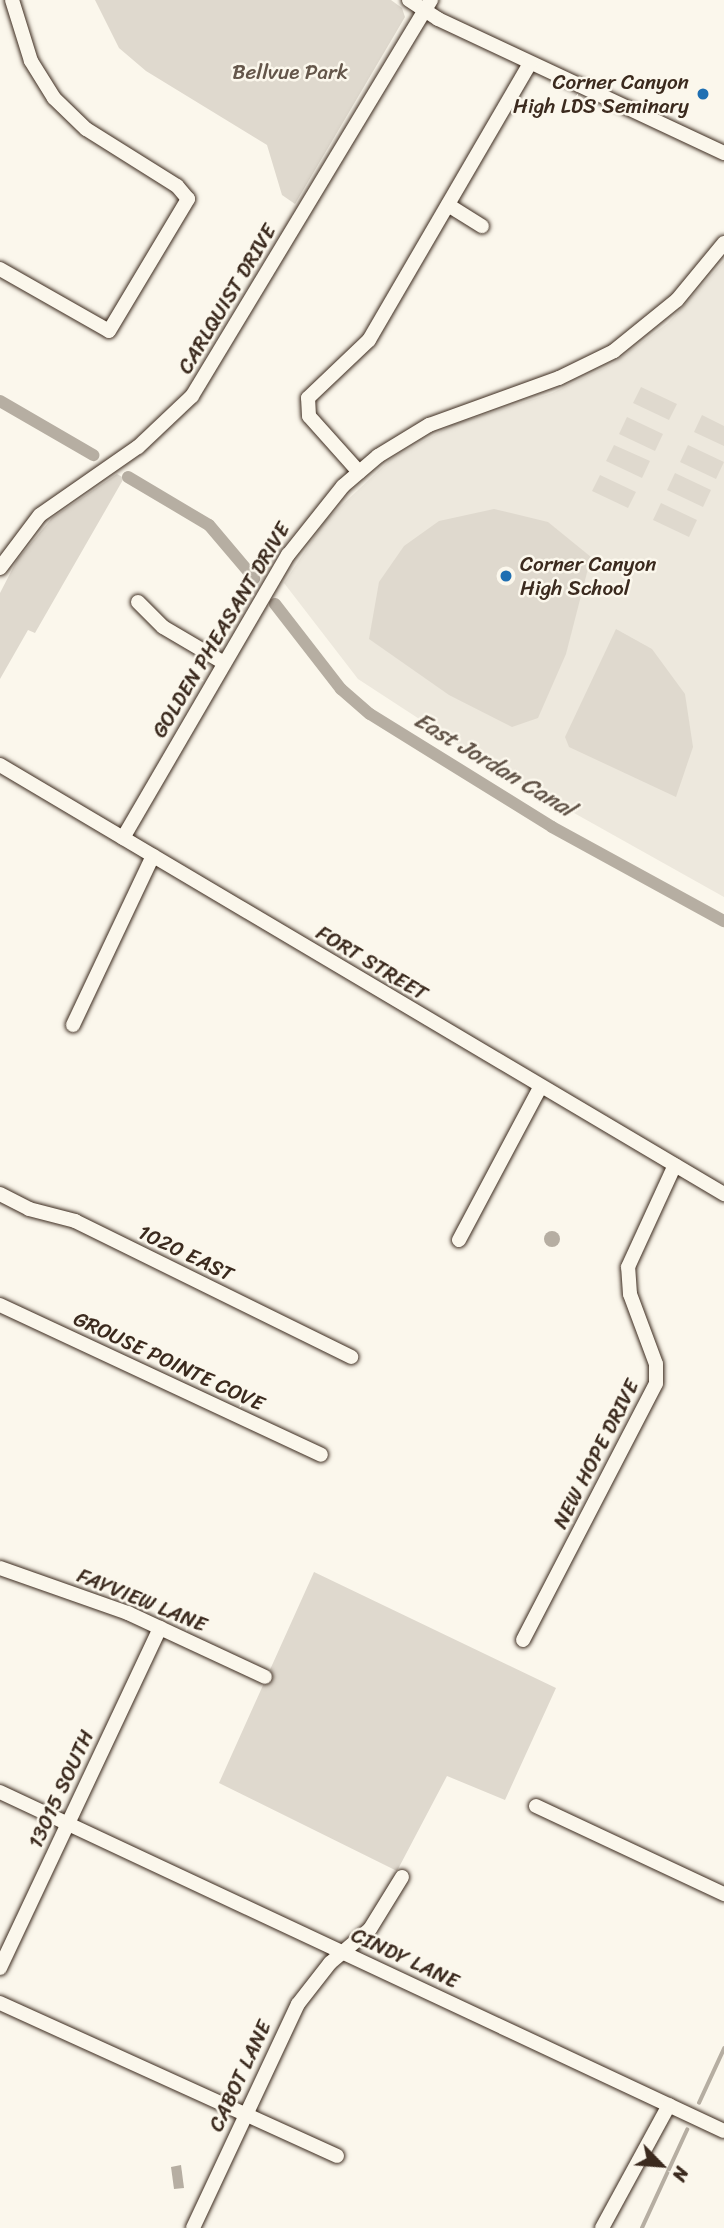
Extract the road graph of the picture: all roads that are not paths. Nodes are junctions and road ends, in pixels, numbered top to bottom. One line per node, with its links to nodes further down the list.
1 (12, 0): 9 (street)
2 (409, 0): 3 (street)
3 (427, 5): 4 (street); 11 (street, CARLQUIST DRIVE)
4 (530, 62): 5 (street); 6 (street)
5 (724, 153)
6 (448, 205): 7 (street); 10 (street)
7 (481, 226)
8 (724, 243): 10 (street, GOLDEN PHEASANT DRIVE)
9 (0, 269)
10 (359, 472): 13 (street, GOLDEN PHEASANT DRIVE)
11 (0, 568)
12 (138, 601): 13 (street)
13 (224, 663): 15 (street, GOLDEN PHEASANT DRIVE)
14 (0, 765): 15 (street, FORT STREET)
15 (123, 838): 16 (street, FORT STREET)
16 (153, 856): 17 (street); 18 (street, FORT STREET)
17 (73, 1025)
18 (541, 1086): 19 (street, FORT STREET); 22 (street)
19 (675, 1165): 21 (street, FORT STREET); 28 (street, NEW HOPE DRIVE)
20 (0, 1194): 24 (street, 1020 EAST)
21 (724, 1194)
22 (459, 1240)
23 (0, 1305): 25 (street, GROUSE POINTE COVE)
24 (352, 1357)
25 (321, 1455)
26 (0, 1568): 27 (street, FAYVIEW LANE)
27 (160, 1628): 29 (street, FAYVIEW LANE); 32 (street, 13015 SOUTH)
28 (523, 1640)
29 (265, 1677)
30 (0, 1791): 32 (street, CINDY LANE)
31 (536, 1806): 34 (street)
32 (68, 1824): 35 (street, CINDY LANE); 36 (street, 13015 SOUTH)
33 (402, 1877): 35 (street, CABOT LANE)
34 (724, 1894)
35 (343, 1953): 38 (street, CINDY LANE); 39 (street, CABOT LANE)
36 (0, 1968)
37 (0, 2003): 39 (street)
38 (669, 2105): 40 (street, CINDY LANE); 43 (street)
39 (244, 2117): 41 (street); 42 (street, CABOT LANE)
40 (724, 2131)
41 (337, 2156)
42 (192, 2228)
43 (602, 2228)

